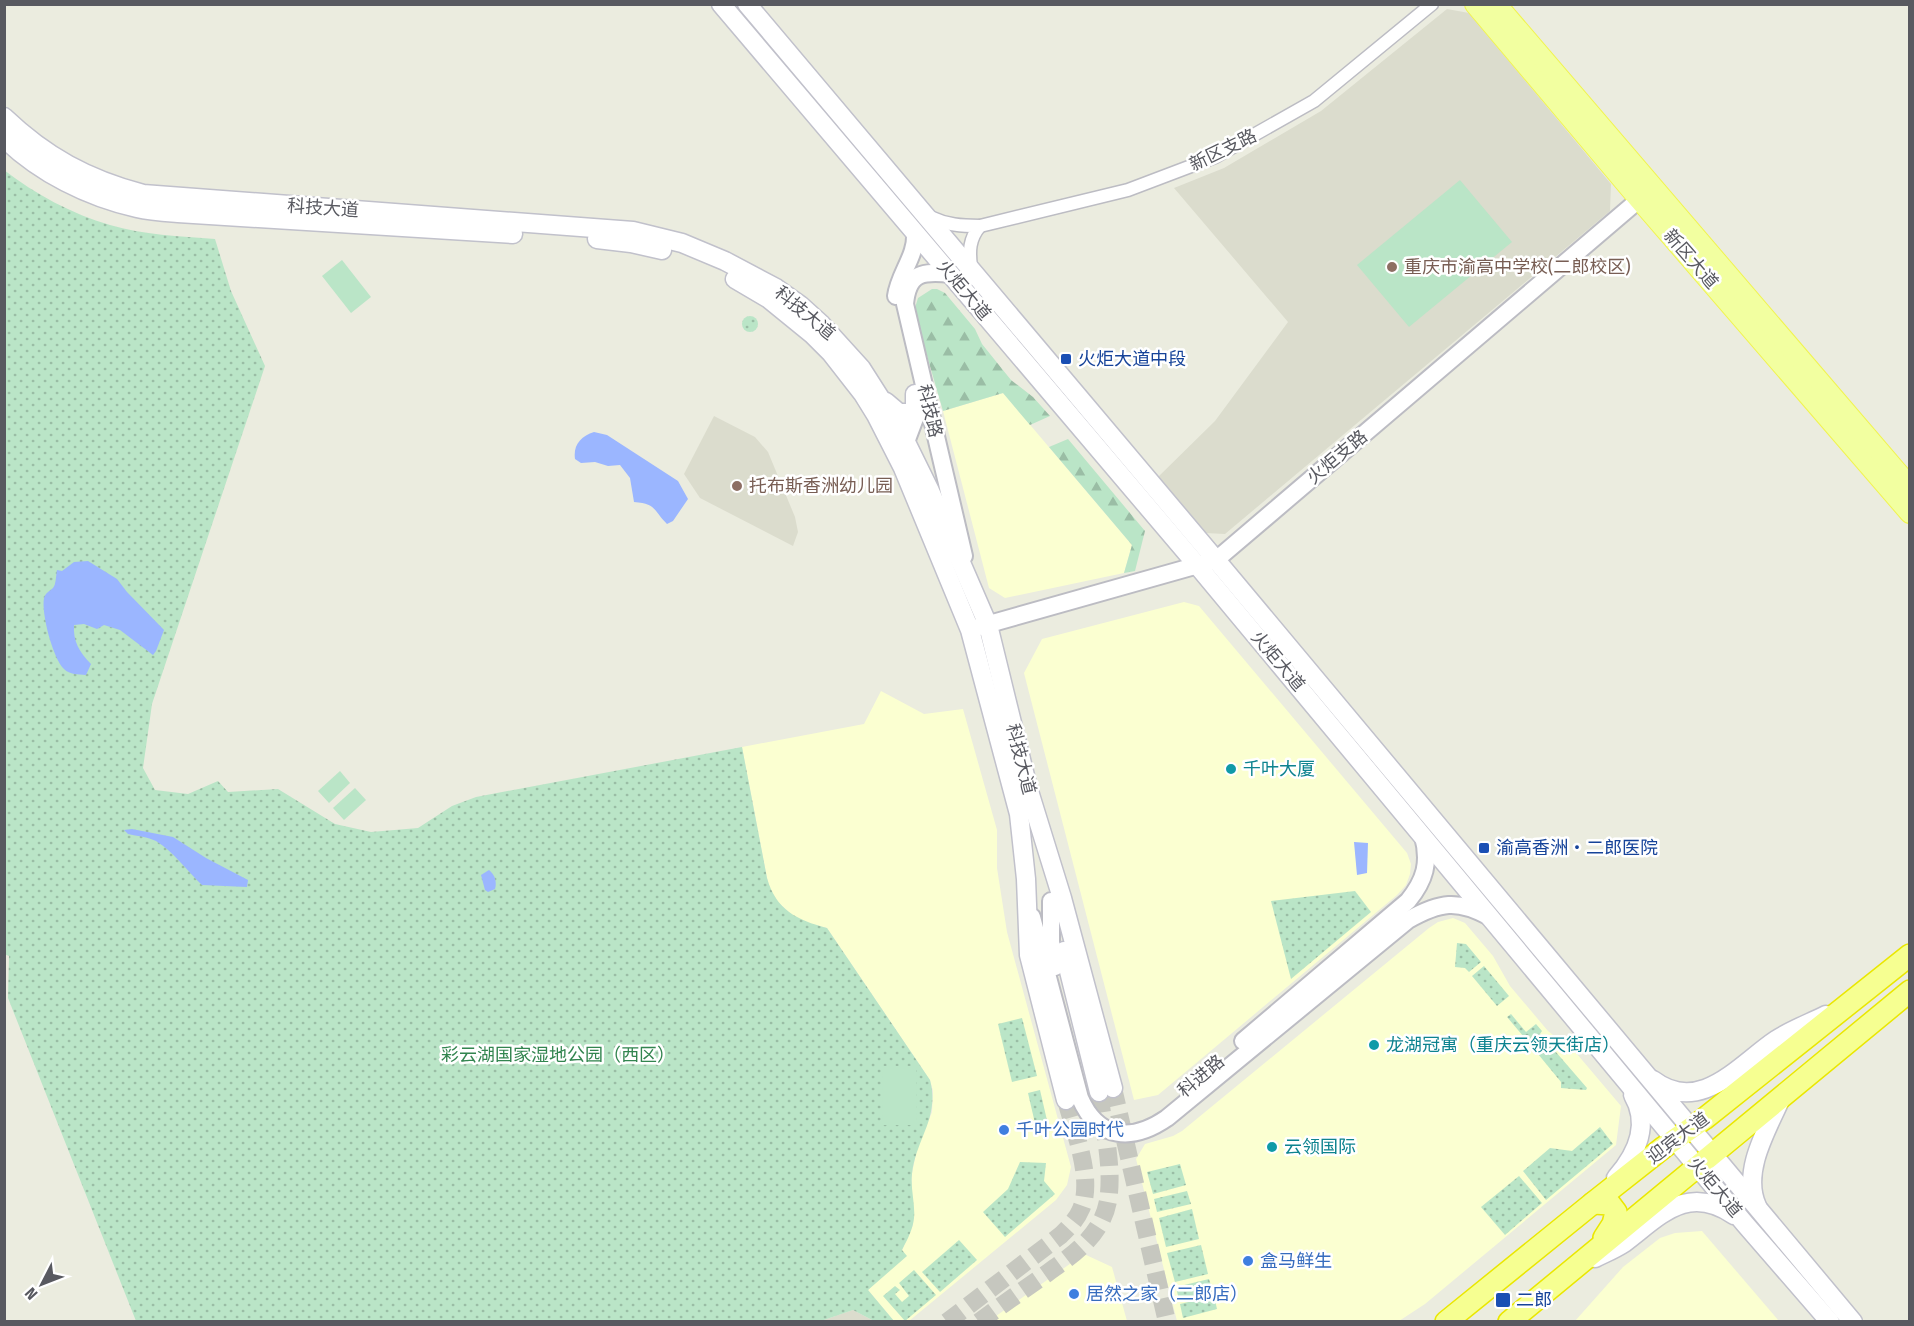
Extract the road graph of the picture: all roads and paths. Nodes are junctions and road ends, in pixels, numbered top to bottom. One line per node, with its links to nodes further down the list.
1 (721, 4): 11 (main road, 火炬大道)
2 (747, 4): 9 (main road, 火炬大道)
3 (1432, 4): 10 (street, 新区支路)
4 (1475, 4): 8 (main road, 新区大道)
5 (1497, 4): 8 (main road, 新区大道)
6 (4, 117): 15 (main road, 科技大道)
7 (4, 138): 17 (main road, 科技大道)
8 (1646, 194): 18 (main road, 新区大道); 19 (main road, 新区大道); 20 (street, 火炬支路)
9 (925, 215): 10 (street, 新区支路); 12 (main road, 火炬大道)
10 (980, 226): 12 (street)
11 (915, 232): 13 (main road, 火炬大道); 14 (street, 科技路)
12 (971, 272): 20 (main road, 火炬大道)
13 (951, 274): 21 (main road, 火炬大道); 22 (street, 科技路)
14 (915, 394): 15 (main road); 16 (street, 科技路)
15 (881, 397): 16 (main road, 科技大道)
16 (906, 441): 17 (street, 科技路); 22 (main road, 科技大道)
17 (903, 468): 23 (main road, 科技大道)
18 (1910, 487)
19 (1910, 513)
20 (1216, 560): 21 (street, 火炬支路); 34 (main road, 火炬大道)
21 (1197, 565): 23 (street, 火炬支路); 25 (main road, 火炬大道)
22 (970, 583): 23 (main road, 科技大道)
23 (979, 627): 24 (main road, 科技大道); 26 (main road, 科技大道)
24 (1028, 788): 27 (main road); 27 (main road, 科技大道)
25 (1423, 836): 28 (street, 科进路); 29 (main road, 火炬大道)
26 (1027, 899): 30 (street); 37 (main road, 科技大道)
27 (1051, 901): 28 (street, 科进路)
28 (1408, 901): 30 (street)
29 (1492, 919): 30 (street); 35 (main road, 火炬大道)
30 (1408, 920)
31 (1910, 955): 33 (highway, 迎宾大道)
32 (1910, 991): 36 (highway, 迎宾大道)
33 (1844, 1007): 34 (main road); 36 (highway); 38 (highway, 迎宾大道)
34 (1637, 1066): 38 (main road, 火炬大道)
35 (1618, 1070): 38 (main road, 火炬大道); 40 (main road)
36 (1782, 1095): 39 (highway, 迎宾大道); 41 (main road)
37 (1066, 1100)
38 (1683, 1134): 39 (main road, 火炬大道); 40 (highway, 迎宾大道)
39 (1705, 1161): 41 (main road, 火炬大道); 42 (main road, 火炬大道); 43 (highway, 迎宾大道)
40 (1593, 1203): 43 (highway); 45 (highway, 迎宾大道)
41 (1761, 1213): 48 (main road, 火炬大道)
42 (1745, 1224): 44 (main road); 47 (main road, 火炬大道)
43 (1597, 1249): 44 (highway, 迎宾大道)
44 (1575, 1269): 46 (highway, 迎宾大道)
45 (1446, 1322)
46 (1509, 1322)
47 (1830, 1322)
48 (1853, 1322)

